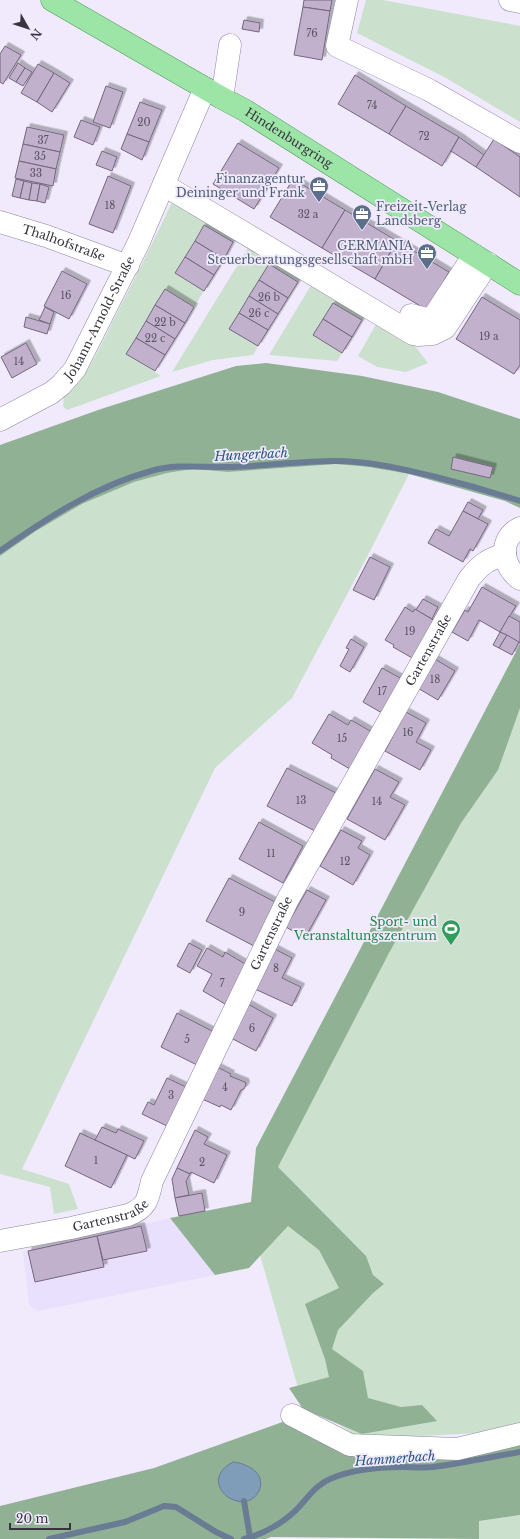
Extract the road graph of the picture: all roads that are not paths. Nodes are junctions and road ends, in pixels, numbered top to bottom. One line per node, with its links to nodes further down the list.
1 (52, 0): 6 (main road, Hindenburgring)
2 (347, 0): 7 (street)
3 (510, 0): 4 (street)
4 (520, 2)
5 (230, 45): 6 (street, Johann-Arnold-Straße)
6 (213, 93): 8 (street, Johann-Arnold-Straße); 10 (main road, Hindenburgring)
7 (520, 142)
8 (164, 185): 10 (street); 11 (street, Johann-Arnold-Straße)
9 (0, 222): 11 (street, Thalhofstraße)
10 (481, 259): 12 (main road, Hindenburgring); 13 (street)
11 (128, 266): 14 (street, Johann-Arnold-Straße)
12 (520, 284)
13 (411, 315)
14 (0, 420)
15 (520, 528): 16 (street)
16 (504, 554): 17 (street); 18 (street, Gartenstraße)
17 (520, 579)
18 (0, 1241)
19 (292, 1415): 20 (street)
20 (520, 1434)

